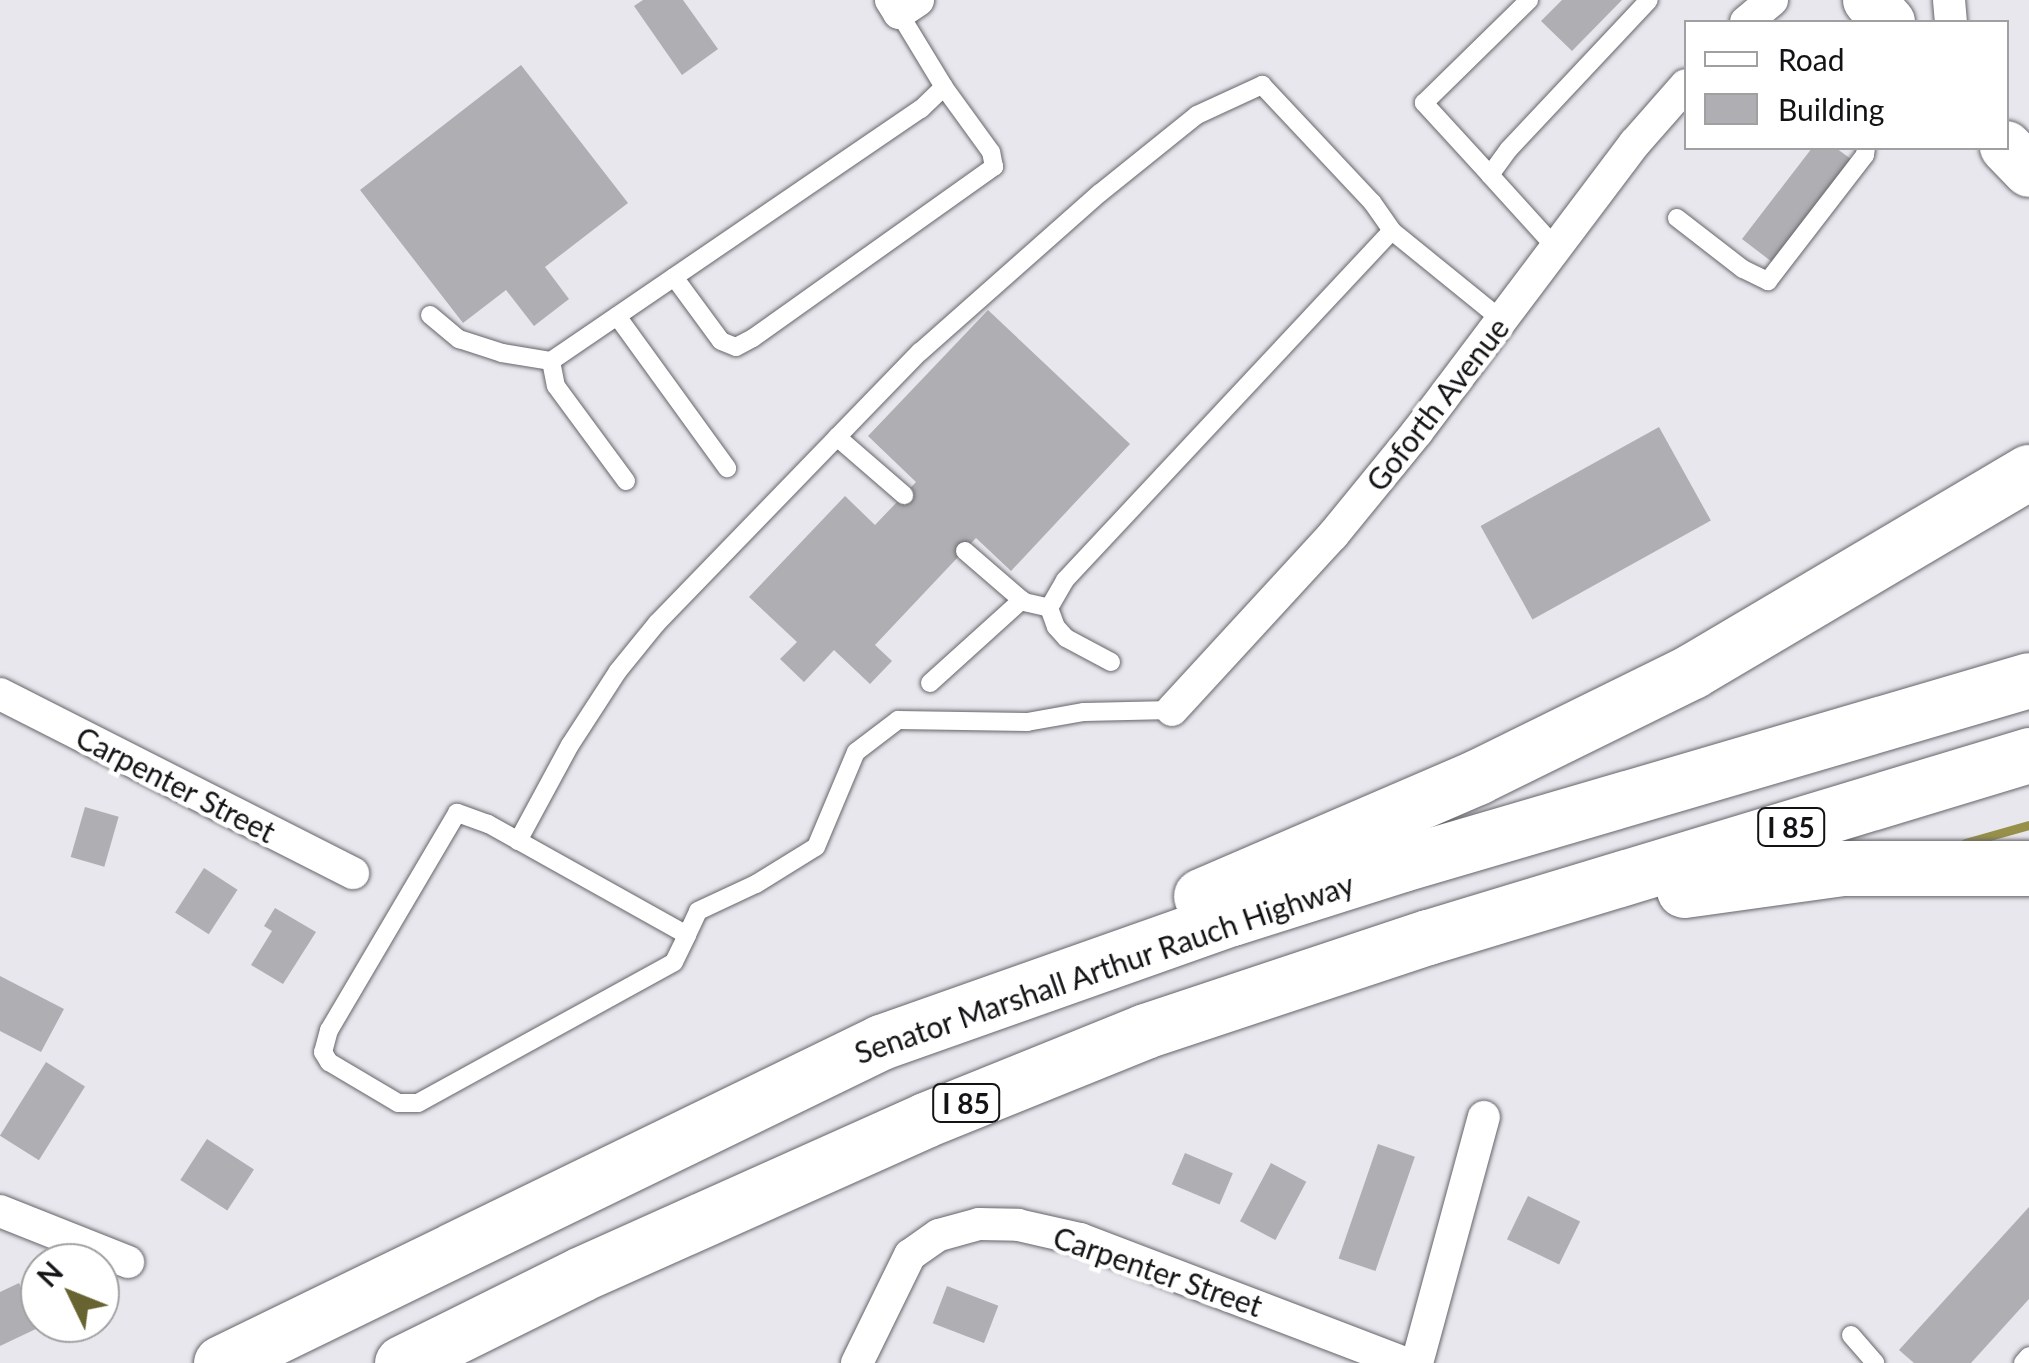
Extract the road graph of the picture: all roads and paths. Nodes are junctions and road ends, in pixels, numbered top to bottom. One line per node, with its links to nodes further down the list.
1 (1528, 0): 13 (lane)
2 (1648, 0): 13 (lane)
3 (1772, 0): 6 (street)
4 (1869, 0): 7 (main road)
5 (903, 4): 9 (lane)
6 (1748, 20)
7 (1888, 20)
8 (1684, 86): 16 (street, Goforth Avenue)
9 (944, 87): 17 (lane); 17 (lane)
10 (1866, 150): 14 (lane)
11 (2009, 150): 12 (main road)
12 (2029, 171)
13 (1490, 176): 16 (lane)
14 (1677, 218)
15 (1392, 232): 20 (lane); 22 (lane); 29 (lane)
16 (1557, 248): 20 (street, Goforth Avenue)
17 (674, 277): 19 (lane)
18 (430, 315): 21 (lane)
19 (617, 316): 21 (lane); 23 (lane)
20 (1503, 320): 34 (street, Goforth Avenue)
21 (550, 362): 25 (lane)
22 (838, 437): 26 (lane); 36 (lane)
23 (727, 468)
24 (2029, 472): 41 (highway)
25 (626, 481)
26 (904, 495)
27 (965, 551): 28 (lane)
28 (1022, 600): 29 (lane); 32 (lane)
29 (1049, 608): 30 (lane)
30 (1111, 662)
31 (2029, 680): 41 (highway, Senator Marshall Arthur Rauch Highway / I 85)
32 (930, 683)
33 (0, 694): 38 (street, Carpenter Street)
34 (1172, 710): 40 (lane)
35 (2029, 755): 39 (highway, I 85)
36 (518, 841): 40 (lane); 40 (lane)
37 (2029, 868): 39 (highway)
38 (353, 873)
39 (1553, 898): 48 (highway, I 85)
40 (687, 935)
41 (880, 1042): 47 (highway, Senator Marshall Arthur Rauch Highway / I 85)
42 (1484, 1116): 51 (street)
43 (0, 1211): 44 (street)
44 (128, 1262)
45 (1851, 1335): 52 (lane)
46 (2029, 1356): 53 (lane)
47 (220, 1363)
48 (402, 1363)
49 (856, 1363): 50 (street, Carpenter Street)
50 (1405, 1363)
51 (1417, 1363)
52 (1875, 1363)
53 (2023, 1363)

